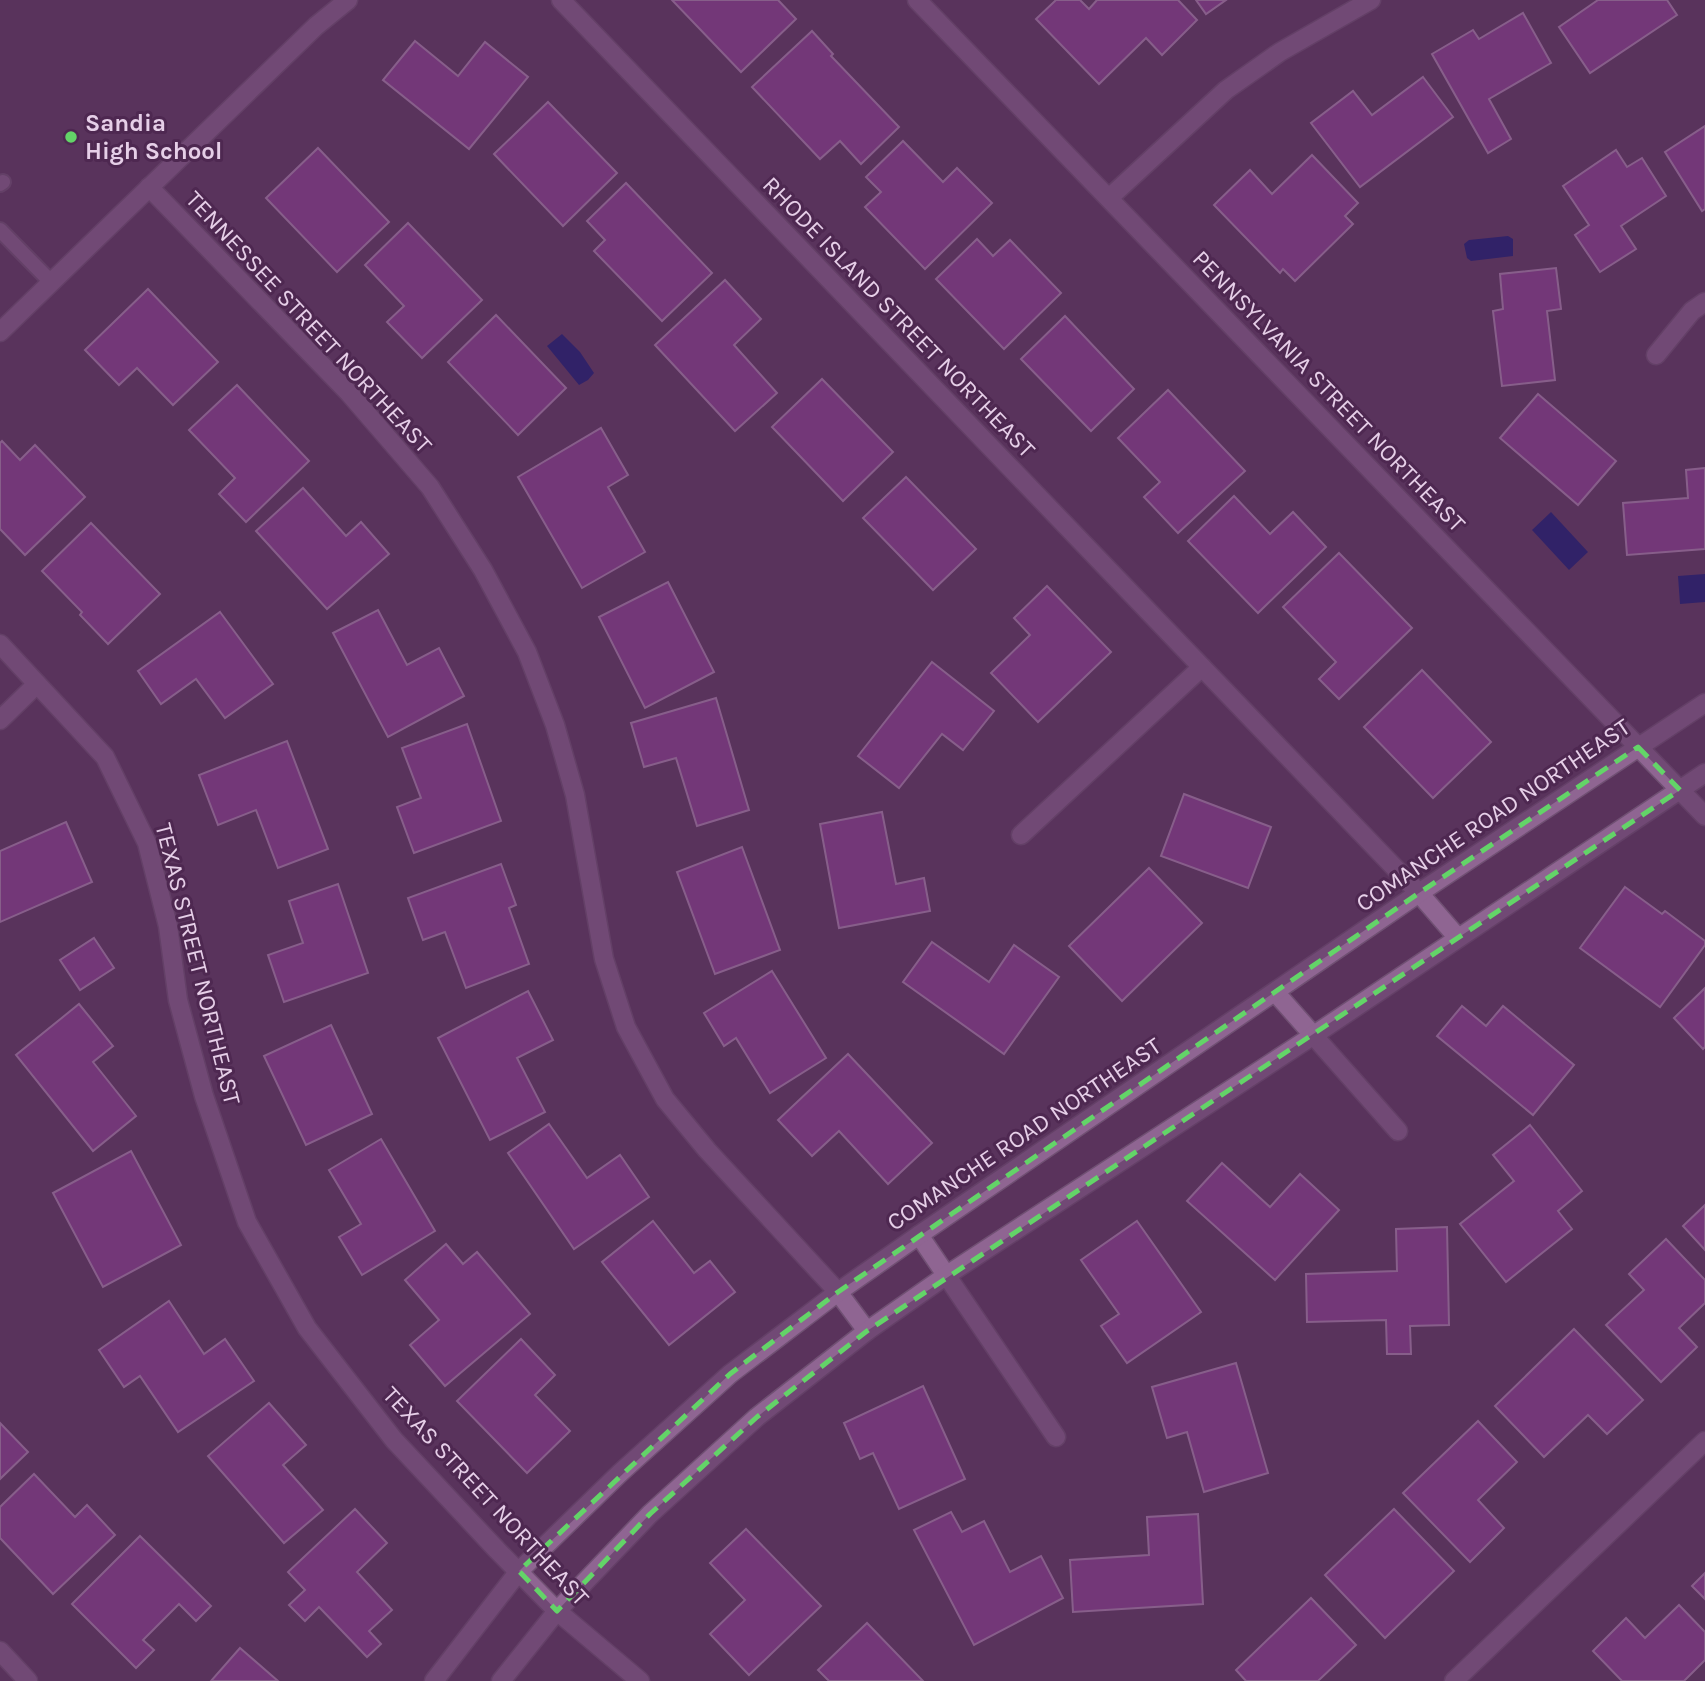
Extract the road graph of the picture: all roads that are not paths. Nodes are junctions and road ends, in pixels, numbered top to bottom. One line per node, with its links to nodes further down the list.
1 (348, 0): 5 (street)
2 (561, 0): 13 (street, RHODE ISLAND STREET NORTHEAST)
3 (917, 0): 6 (street, PENNSYLVANIA STREET NORTHEAST)
4 (1371, 0): 6 (street)
5 (149, 187): 8 (street); 29 (street, TENNESSEE STREET NORTHEAST)
6 (1109, 198): 17 (street, PENNSYLVANIA STREET NORTHEAST)
7 (0, 230): 8 (lane)
8 (51, 282): 10 (street)
9 (1705, 302): 11 (street)
10 (0, 332)
11 (1656, 355)
12 (0, 645): 14 (street, TEXAS STREET NORTHEAST)
13 (1202, 667): 21 (street); 22 (street, RHODE ISLAND STREET NORTHEAST)
14 (37, 684): 16 (street); 33 (street, TEXAS STREET NORTHEAST)
15 (1705, 702): 17 (street, COMANCHE ROAD NORTHEAST)
16 (0, 720)
17 (1638, 747): 19 (street, PENNSYLVANIA STREET NORTHEAST); 22 (street, COMANCHE ROAD NORTHEAST)
18 (1705, 773): 19 (street)
19 (1680, 790): 20 (street, PENNSYLVANIA STREET NORTHEAST); 23 (street)
20 (1705, 817)
21 (1021, 835)
22 (1419, 893): 23 (street, RHODE ISLAND STREET NORTHEAST); 24 (street, COMANCHE ROAD NORTHEAST)
23 (1458, 938): 25 (street)
24 (1275, 992): 25 (street); 27 (street, COMANCHE ROAD NORTHEAST)
25 (1314, 1035): 26 (street); 28 (street)
26 (1398, 1131)
27 (919, 1235): 28 (street); 29 (street, COMANCHE ROAD NORTHEAST)
28 (947, 1275): 30 (street); 31 (street)
29 (838, 1292): 30 (street, TENNESSEE STREET NORTHEAST); 33 (street, COMANCHE ROAD NORTHEAST)
30 (867, 1331): 34 (street)
31 (1056, 1437)
32 (1705, 1441): 40 (street)
33 (519, 1571): 34 (street, TEXAS STREET NORTHEAST); 37 (street, COMANCHE ROAD NORTHEAST)
34 (557, 1611): 38 (street); 39 (street, TEXAS STREET NORTHEAST)
35 (0, 1651): 36 (street)
36 (29, 1681)
37 (434, 1681)
38 (501, 1681)
39 (640, 1681)
40 (1454, 1681)

